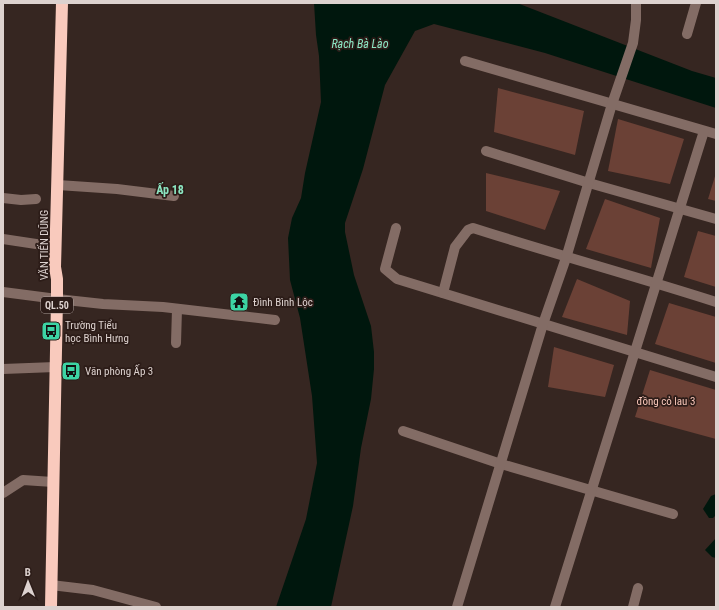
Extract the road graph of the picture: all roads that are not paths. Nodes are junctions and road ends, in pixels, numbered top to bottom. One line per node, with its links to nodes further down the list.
1 (62, 3): 11 (highway, VĂN TIẾN DŨNG / QL.50)
2 (636, 3): 6 (street)
3 (696, 3): 4 (street)
4 (687, 34)
5 (465, 61): 6 (street)
6 (612, 104): 7 (street); 10 (street)
7 (704, 131): 8 (street); 15 (street)
8 (716, 134)
9 (486, 151): 10 (street)
10 (589, 183): 15 (street); 20 (street)
11 (58, 185): 12 (street); 19 (highway, VĂN TIẾN DŨNG / QL.50)
12 (174, 196)
13 (3, 198): 14 (street)
14 (36, 199)
15 (680, 208): 16 (street); 21 (street)
16 (716, 219)
17 (396, 228): 23 (street)
18 (3, 239): 19 (street)
19 (56, 247): 24 (highway, VĂN TIẾN DŨNG / QL.50)
20 (566, 258): 21 (street); 23 (street); 28 (street)
21 (656, 283): 25 (street); 30 (street)
22 (3, 292): 24 (street)
23 (443, 293): 28 (street)
24 (57, 299): 26 (street); 31 (highway, VĂN TIẾN DŨNG / QL.50)
25 (716, 302)
26 (177, 309): 27 (street); 29 (street)
27 (275, 320)
28 (542, 324): 30 (street); 35 (street)
29 (176, 343)
30 (635, 352): 33 (street); 37 (street)
31 (55, 367): 32 (street); 36 (highway, VĂN TIẾN DŨNG / QL.50)
32 (3, 369)
33 (716, 376)
34 (403, 431): 35 (street)
35 (500, 464): 37 (street); 44 (street)
36 (53, 482): 38 (street); 40 (highway, VĂN TIẾN DŨNG / QL.50)
37 (592, 490): 39 (street); 45 (street)
38 (3, 493)
39 (673, 514)
40 (51, 585): 42 (highway, VĂN TIẾN DŨNG / QL.50); 43 (street)
41 (638, 588): 46 (street)
42 (51, 607)
43 (156, 607)
44 (457, 607)
45 (555, 607)
46 (633, 607)

